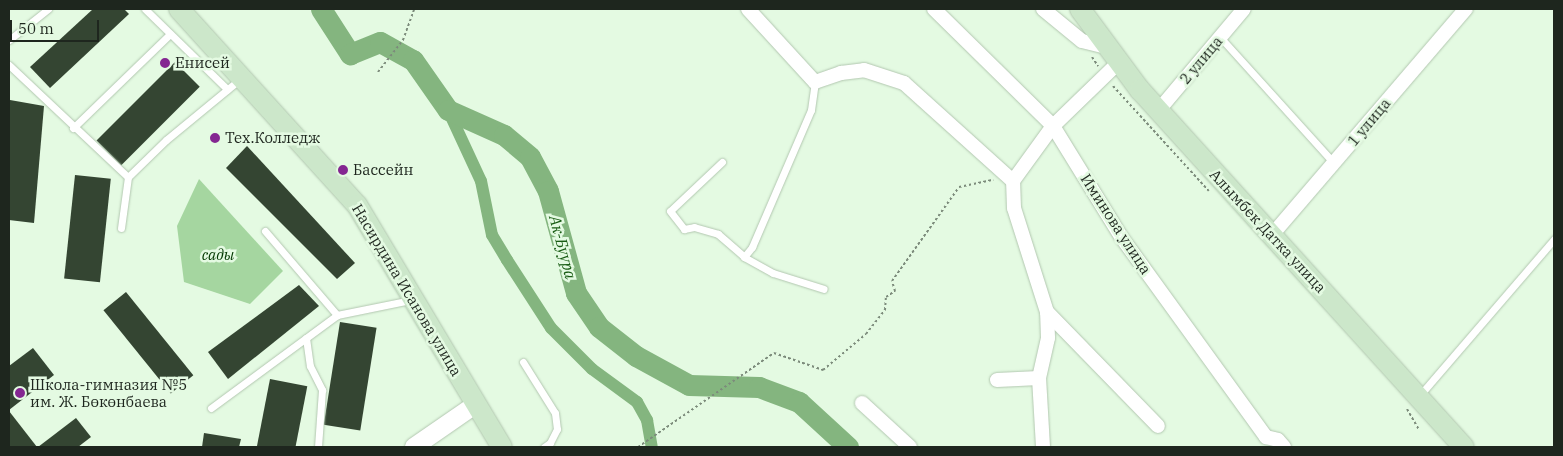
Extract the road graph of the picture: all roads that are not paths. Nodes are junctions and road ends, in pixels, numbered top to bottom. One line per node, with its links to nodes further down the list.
1 (48, 9): 12 (lane)
2 (145, 9): 10 (lane)
3 (179, 9): 15 (main road, Насирдина Исанова улица)
4 (748, 9): 16 (street)
5 (934, 9): 19 (street, Иминова улица)
6 (1044, 9): 13 (street)
7 (1080, 9): 13 (main road, Алымбек Датка улица)
8 (1244, 9): 11 (street, 2 улица)
9 (1466, 9): 22 (street, 1 улица)
10 (170, 34): 17 (lane); 20 (lane)
11 (1220, 37): 18 (street, 2 улица); 22 (lane)
12 (9, 40)
13 (1112, 55): 18 (main road, Алымбек Датка улица); 19 (street)
14 (9, 65): 20 (lane)
15 (243, 77): 17 (lane); 31 (main road, Насирдина Исанова улица)
16 (815, 82): 24 (street); 29 (lane)
17 (227, 90): 23 (lane)
18 (1158, 111): 27 (main road, Алымбек Датка улица)
19 (1053, 126): 24 (street); 49 (street, Иминова улица)
20 (73, 128): 23 (lane)
21 (722, 162): 29 (lane)
22 (1334, 163): 27 (street, 1 улица)
23 (128, 177): 25 (lane)
24 (1013, 181): 32 (street)
25 (121, 228)
26 (265, 231): 33 (lane)
27 (1272, 235): 38 (main road, Алымбек Датка улица)
28 (1554, 239): 38 (lane)
29 (744, 258): 30 (lane)
30 (824, 289)
31 (414, 299): 33 (lane); 40 (main road, Насирдина Исанова улица)
32 (1047, 312): 36 (street); 42 (street)
33 (338, 315): 34 (lane)
34 (306, 338): 41 (lane); 43 (lane)
35 (523, 362): 46 (lane)
36 (1039, 378): 37 (street); 48 (street)
37 (997, 380)
38 (1419, 395): 50 (main road, Алымбек Датка улица)
39 (862, 403): 47 (street)
40 (476, 404): 44 (street); 45 (main road, Насирдина Исанова улица)
41 (211, 408)
42 (1158, 426)
43 (318, 447)
44 (414, 447)
45 (502, 447)
46 (544, 447)
47 (910, 447)
48 (1043, 447)
49 (1284, 447)
50 (1464, 447)

